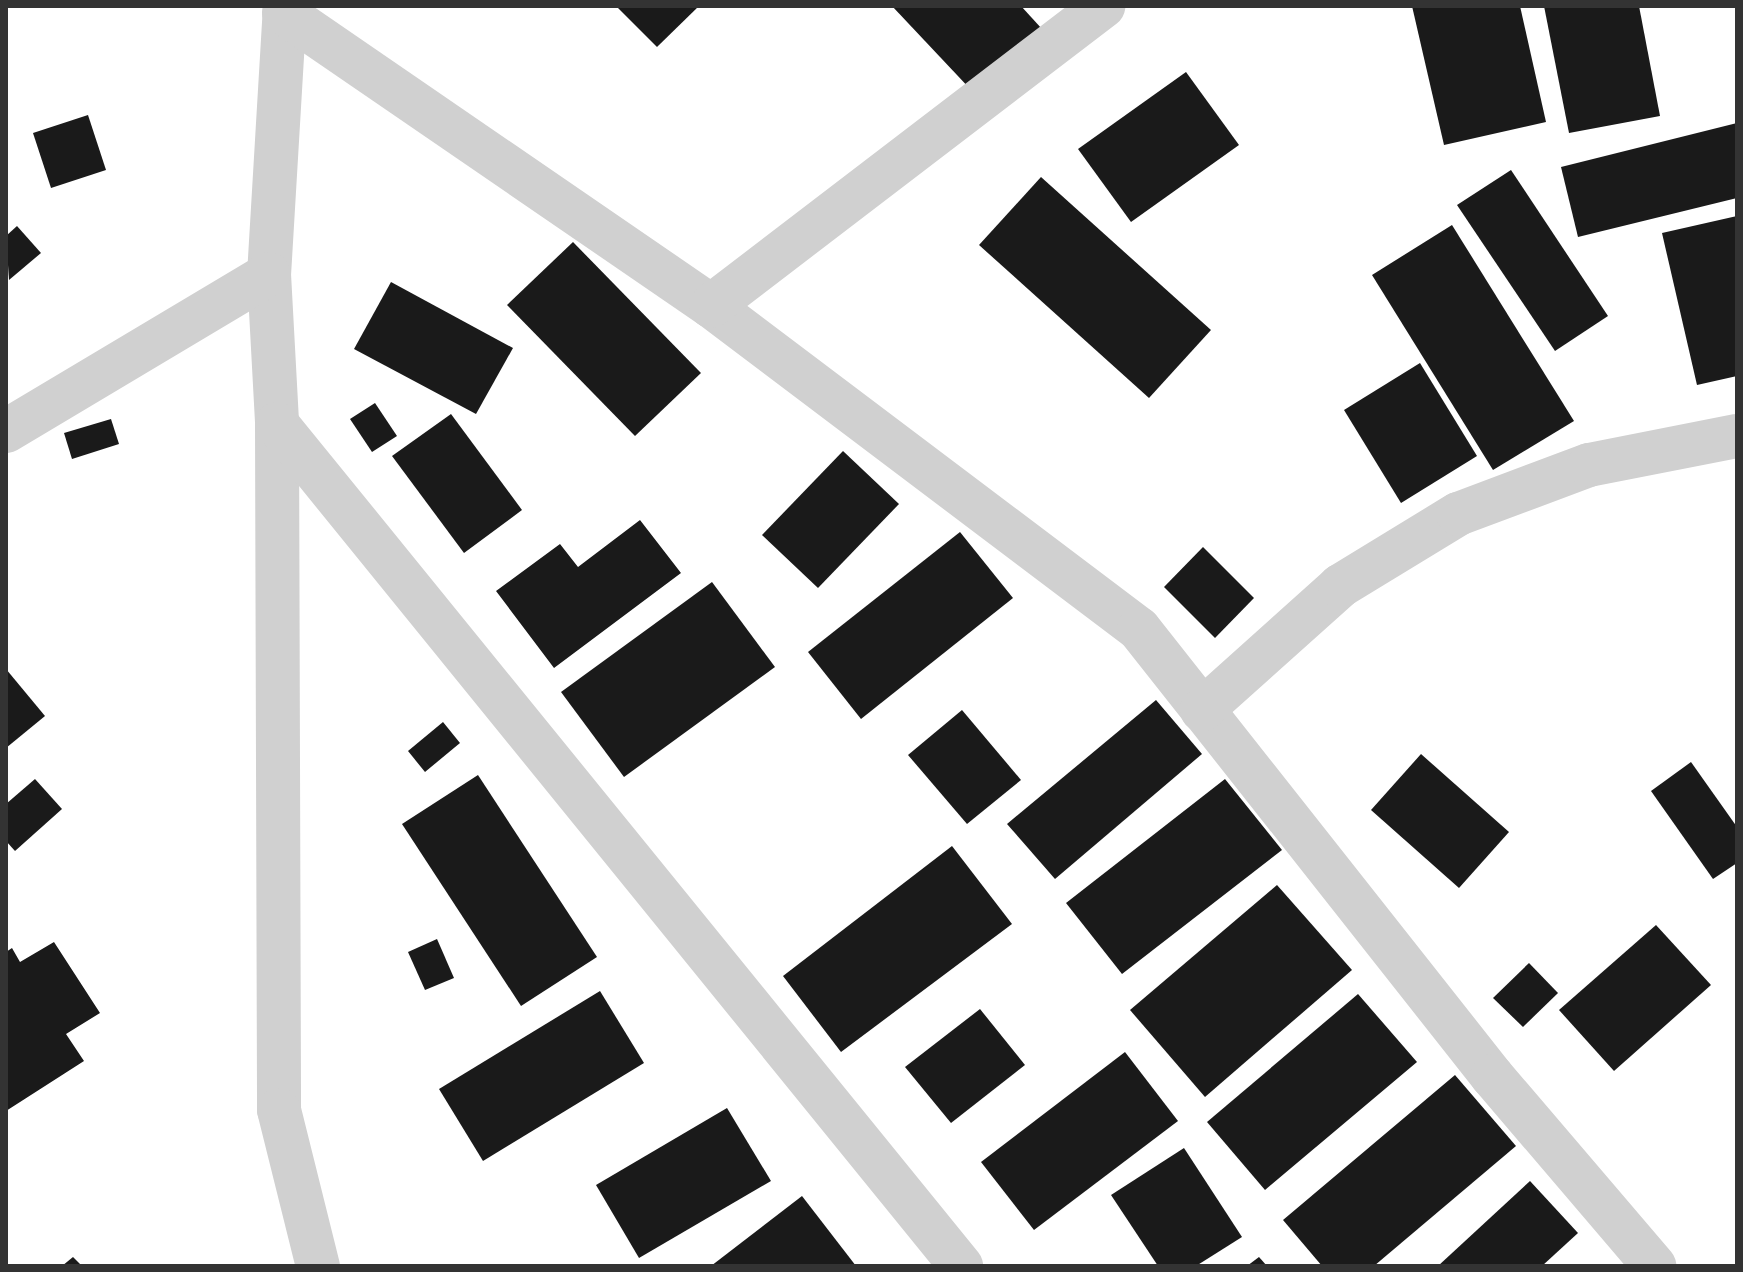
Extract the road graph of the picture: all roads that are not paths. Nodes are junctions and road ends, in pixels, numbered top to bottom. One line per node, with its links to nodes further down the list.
1 (1104, 6): 4 (street)
2 (285, 10): 3 (street); 4 (street)
3 (269, 274): 5 (street); 6 (street)
4 (711, 306): 8 (street)
5 (277, 424): 9 (street); 10 (street)
6 (6, 431)
7 (1737, 436): 8 (street)
8 (1202, 710): 11 (street)
9 (318, 1266)
10 (961, 1266)
11 (1654, 1266)

